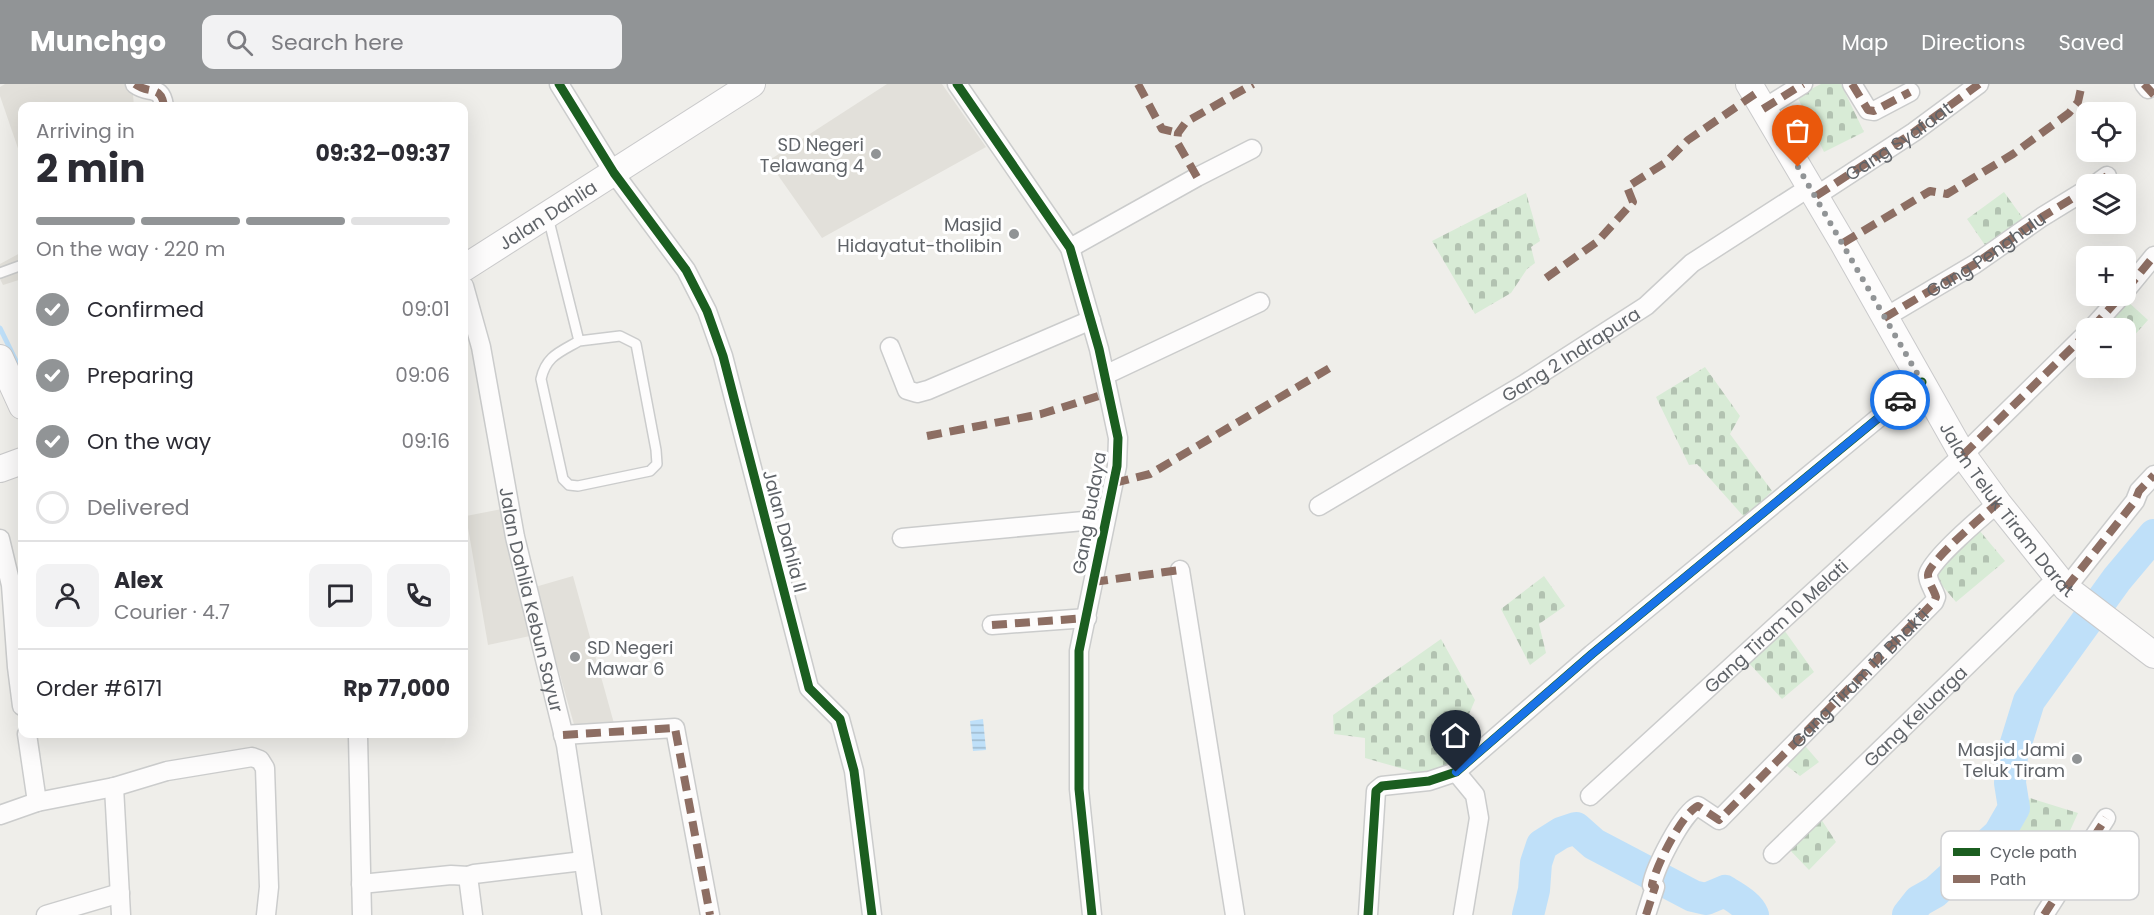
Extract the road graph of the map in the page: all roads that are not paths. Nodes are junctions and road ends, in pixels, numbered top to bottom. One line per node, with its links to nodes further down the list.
1 (135, 84): 10 (street)
2 (559, 84): 13 (street, Jalan Dahlia II)
3 (752, 84): 13 (street, Jalan Dahlia)
4 (957, 84): 17 (street, Gang Budaya)
5 (1749, 84): 11 (street, Jalan Teluk Tiram Darat)
6 (1803, 84): 11 (street)
7 (1852, 84): 9 (street)
8 (1979, 84): 14 (street, Gang Syafaat)
9 (1910, 92)
10 (164, 102)
11 (1764, 109): 14 (street, Jalan Teluk Tiram Darat)
12 (1252, 148): 17 (street)
13 (614, 172): 16 (street, Jalan Dahlia); 75 (street, Jalan Dahlia II)
14 (1813, 192): 26 (street, Jalan Teluk Tiram Darat); 41 (street, Gang 2 Indrapura)
15 (2076, 196): 26 (street, Gang Penghulu)
16 (547, 215): 19 (street, Jalan Dahlia); 29 (lane)
17 (1070, 248): 28 (street, Gang Budaya)
18 (2154, 256): 22 (street)
19 (468, 265)
20 (18, 266): 21 (lane)
21 (0, 273)
22 (2136, 278)
23 (468, 300): 52 (street, Jalan Dahlia Kebun Sayur)
24 (1260, 302): 33 (street)
25 (2112, 306): 27 (street)
26 (1884, 318): 34 (street, Jalan Teluk Tiram Darat)
27 (2101, 318)
28 (1091, 320): 31 (street); 33 (street, Gang Budaya)
29 (579, 340): 29 (lane)
30 (2076, 344): 36 (street, Gang Tiram 10 Melati)
31 (890, 347)
32 (0, 358): 35 (street)
33 (1105, 375): 42 (street, Gang Budaya)
34 (1922, 382): 36 (street, Jalan Teluk Tiram Darat); 55 (street)
35 (18, 397)
36 (1963, 455): 40 (street, Jalan Teluk Tiram Darat); 57 (street, Gang Tiram 10 Melati)
37 (18, 462): 38 (street)
38 (0, 469)
39 (2154, 475): 46 (street, Gang Keluarga)
40 (1998, 503): 46 (street, Jalan Teluk Tiram Darat); 80 (street, Gang Tiram 12 Bhakti)
41 (1319, 506)
42 (1106, 519): 43 (street); 47 (street, Gang Budaya)
43 (902, 538)
44 (0, 539): 50 (street)
45 (1180, 570): 77 (street)
46 (2061, 583): 49 (street, Jalan Teluk Tiram Darat); 62 (street, Gang Keluarga)
47 (1087, 618): 48 (street); 76 (street, Gang Budaya)
48 (992, 625)
49 (2154, 655)
50 (8, 669): 51 (street)
51 (18, 695)
52 (563, 735): 63 (street, Jalan Dahlia Kebun Sayur); 74 (street)
53 (28, 738): 58 (street)
54 (358, 738): 65 (street)
55 (1456, 772): 78 (street); 79 (street)
56 (114, 787): 58 (street); 66 (street); 70 (street)
57 (1590, 796)
58 (37, 802): 59 (street)
59 (0, 815)
60 (2106, 818): 61 (street)
61 (2098, 831)
62 (1773, 854)
63 (584, 861): 64 (street); 73 (street, Jalan Dahlia Kebun Sayur)
64 (468, 876): 65 (street); 72 (street)
65 (361, 884): 71 (street)
66 (120, 893): 68 (street); 69 (street)
67 (2054, 900): 81 (street)
68 (46, 915)
69 (121, 915)
70 (266, 915)
71 (362, 915)
72 (472, 915)
73 (592, 915)
74 (710, 915)
75 (872, 915)
76 (1092, 915)
77 (1235, 915)
78 (1368, 915)
79 (1462, 915)
80 (1646, 915)
81 (2044, 915)

